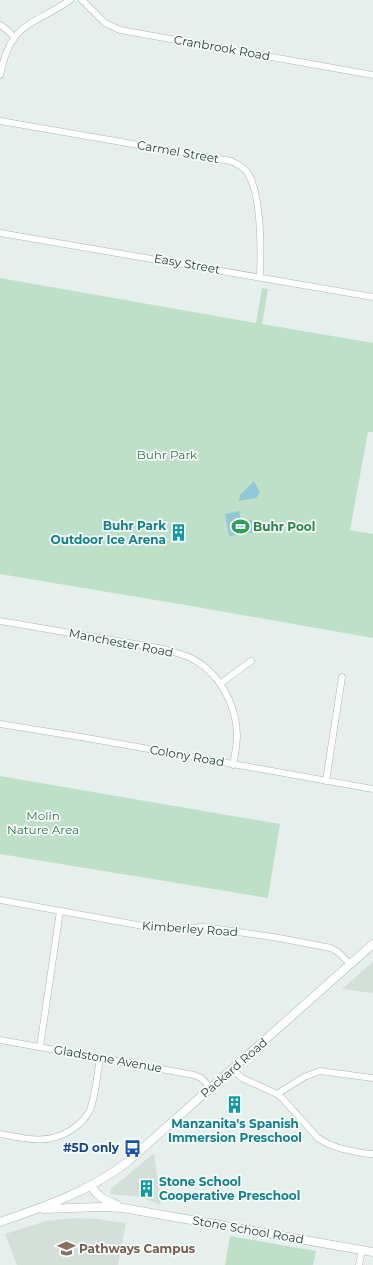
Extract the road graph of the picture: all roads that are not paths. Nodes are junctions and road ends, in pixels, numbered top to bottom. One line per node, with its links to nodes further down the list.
1 (70, 0): 4 (street)
2 (82, 0): 6 (street, Cranbrook Road)
3 (0, 26): 4 (street)
4 (14, 37): 5 (street)
5 (0, 75)
6 (373, 75)
7 (0, 121): 9 (street, Carmel Street)
8 (0, 233): 9 (street, Easy Street)
9 (260, 276): 10 (street, Easy Street)
10 (373, 296)
11 (0, 621): 14 (street, Manchester Road)
12 (251, 661): 14 (street)
13 (342, 677): 17 (street)
14 (220, 684): 16 (street, Manchester Road)
15 (0, 724): 16 (street, Colony Road)
16 (233, 765): 17 (street, Colony Road)
17 (326, 781): 18 (street, Colony Road)
18 (373, 789)
19 (0, 900): 20 (street, Kimberley Road)
20 (60, 911): 22 (street, Kimberley Road); 24 (street)
21 (373, 944): 22 (main road, Packard Road)
22 (350, 964): 26 (main road, Packard Road)
23 (0, 1040): 24 (street, Gladstone Avenue)
24 (40, 1047): 25 (street, Gladstone Avenue)
25 (100, 1058): 28 (street, Gladstone Avenue); 30 (street)
26 (232, 1069): 28 (main road, Packard Road); 29 (street)
27 (373, 1078): 29 (street)
28 (210, 1088): 32 (main road, Packard Road)
29 (276, 1094): 31 (street)
30 (0, 1134)
31 (373, 1154)
32 (91, 1186): 33 (main road); 34 (main road, Packard Road)
33 (123, 1208): 34 (main road); 36 (main road, Stone School Road)
34 (38, 1209): 35 (main road)
35 (0, 1222)
36 (362, 1250): 37 (main road, Stone School Road); 38 (street)
37 (373, 1252)
38 (359, 1265)

